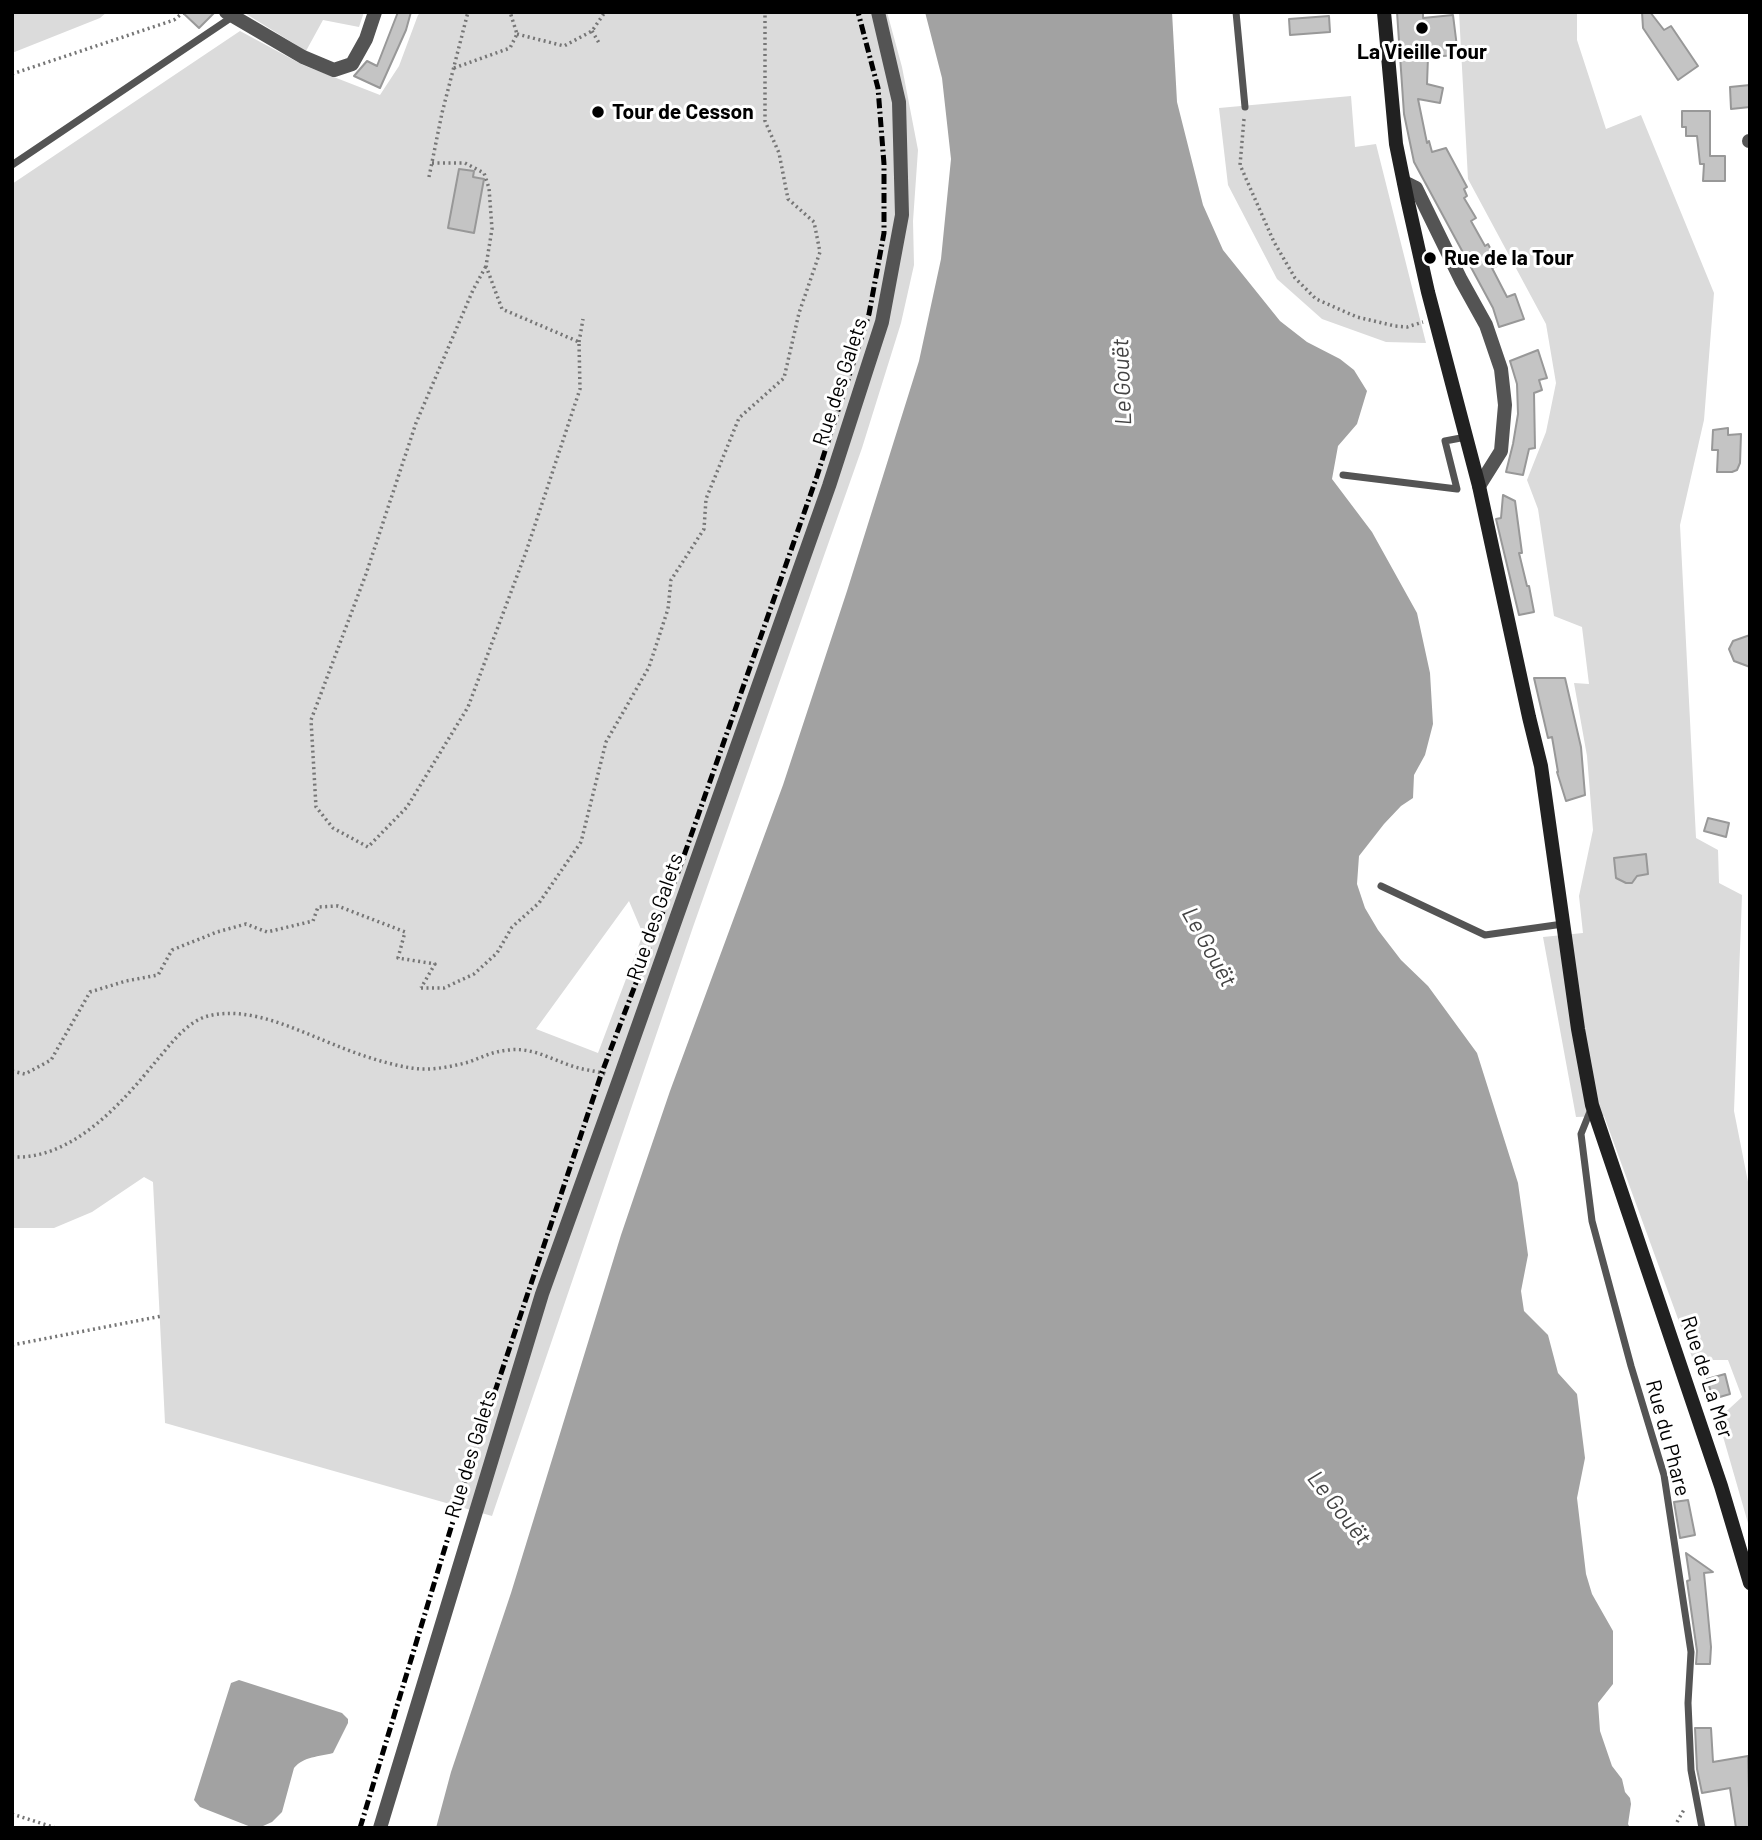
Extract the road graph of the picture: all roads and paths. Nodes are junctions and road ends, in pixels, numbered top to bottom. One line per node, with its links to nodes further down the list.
1 (184, 12): 15 (path)
2 (375, 12): 10 (street)
3 (468, 12): 14 (path)
4 (510, 12): 12 (path)
5 (605, 12): 11 (path)
6 (765, 12): 30 (path)
7 (878, 12): 31 (street, Rue des Galets)
8 (1236, 12): 16 (lane)
9 (1384, 12): 20 (street, Rue de La Mer)
10 (229, 15): 18 (lane)
11 (592, 31): 12 (path); 13 (path)
12 (517, 34): 14 (path)
13 (599, 43)
14 (454, 68): 17 (path)
15 (12, 74)
16 (1245, 107): 23 (path)
17 (432, 163): 19 (path); 21 (path)
18 (12, 165)
19 (429, 177)
20 (1404, 182): 23 (street, Rue de La Mer); 27 (street)
21 (486, 266): 24 (path); 24 (path)
22 (583, 319): 24 (path)
23 (1435, 319): 25 (street, Rue de La Mer)
24 (579, 342)
25 (1466, 437): 26 (lane); 27 (street, Rue de La Mer)
26 (1343, 475)
27 (1479, 486): 29 (street, Rue de La Mer)
28 (1381, 886): 29 (lane)
29 (1563, 924): 32 (street, Rue de La Mer)
30 (12, 1071)
31 (620, 1077): 33 (path); 41 (street, Rue des Galets)
32 (1592, 1105): 36 (street, Rue de La Mer); 42 (lane, Rue du Phare)
33 (12, 1157)
34 (162, 1316): 35 (path)
35 (12, 1345)
36 (1750, 1583)
37 (1688, 1804): 39 (path)
38 (12, 1814): 40 (path)
39 (1677, 1822)
40 (56, 1828)
41 (380, 1828)
42 (1702, 1828)

